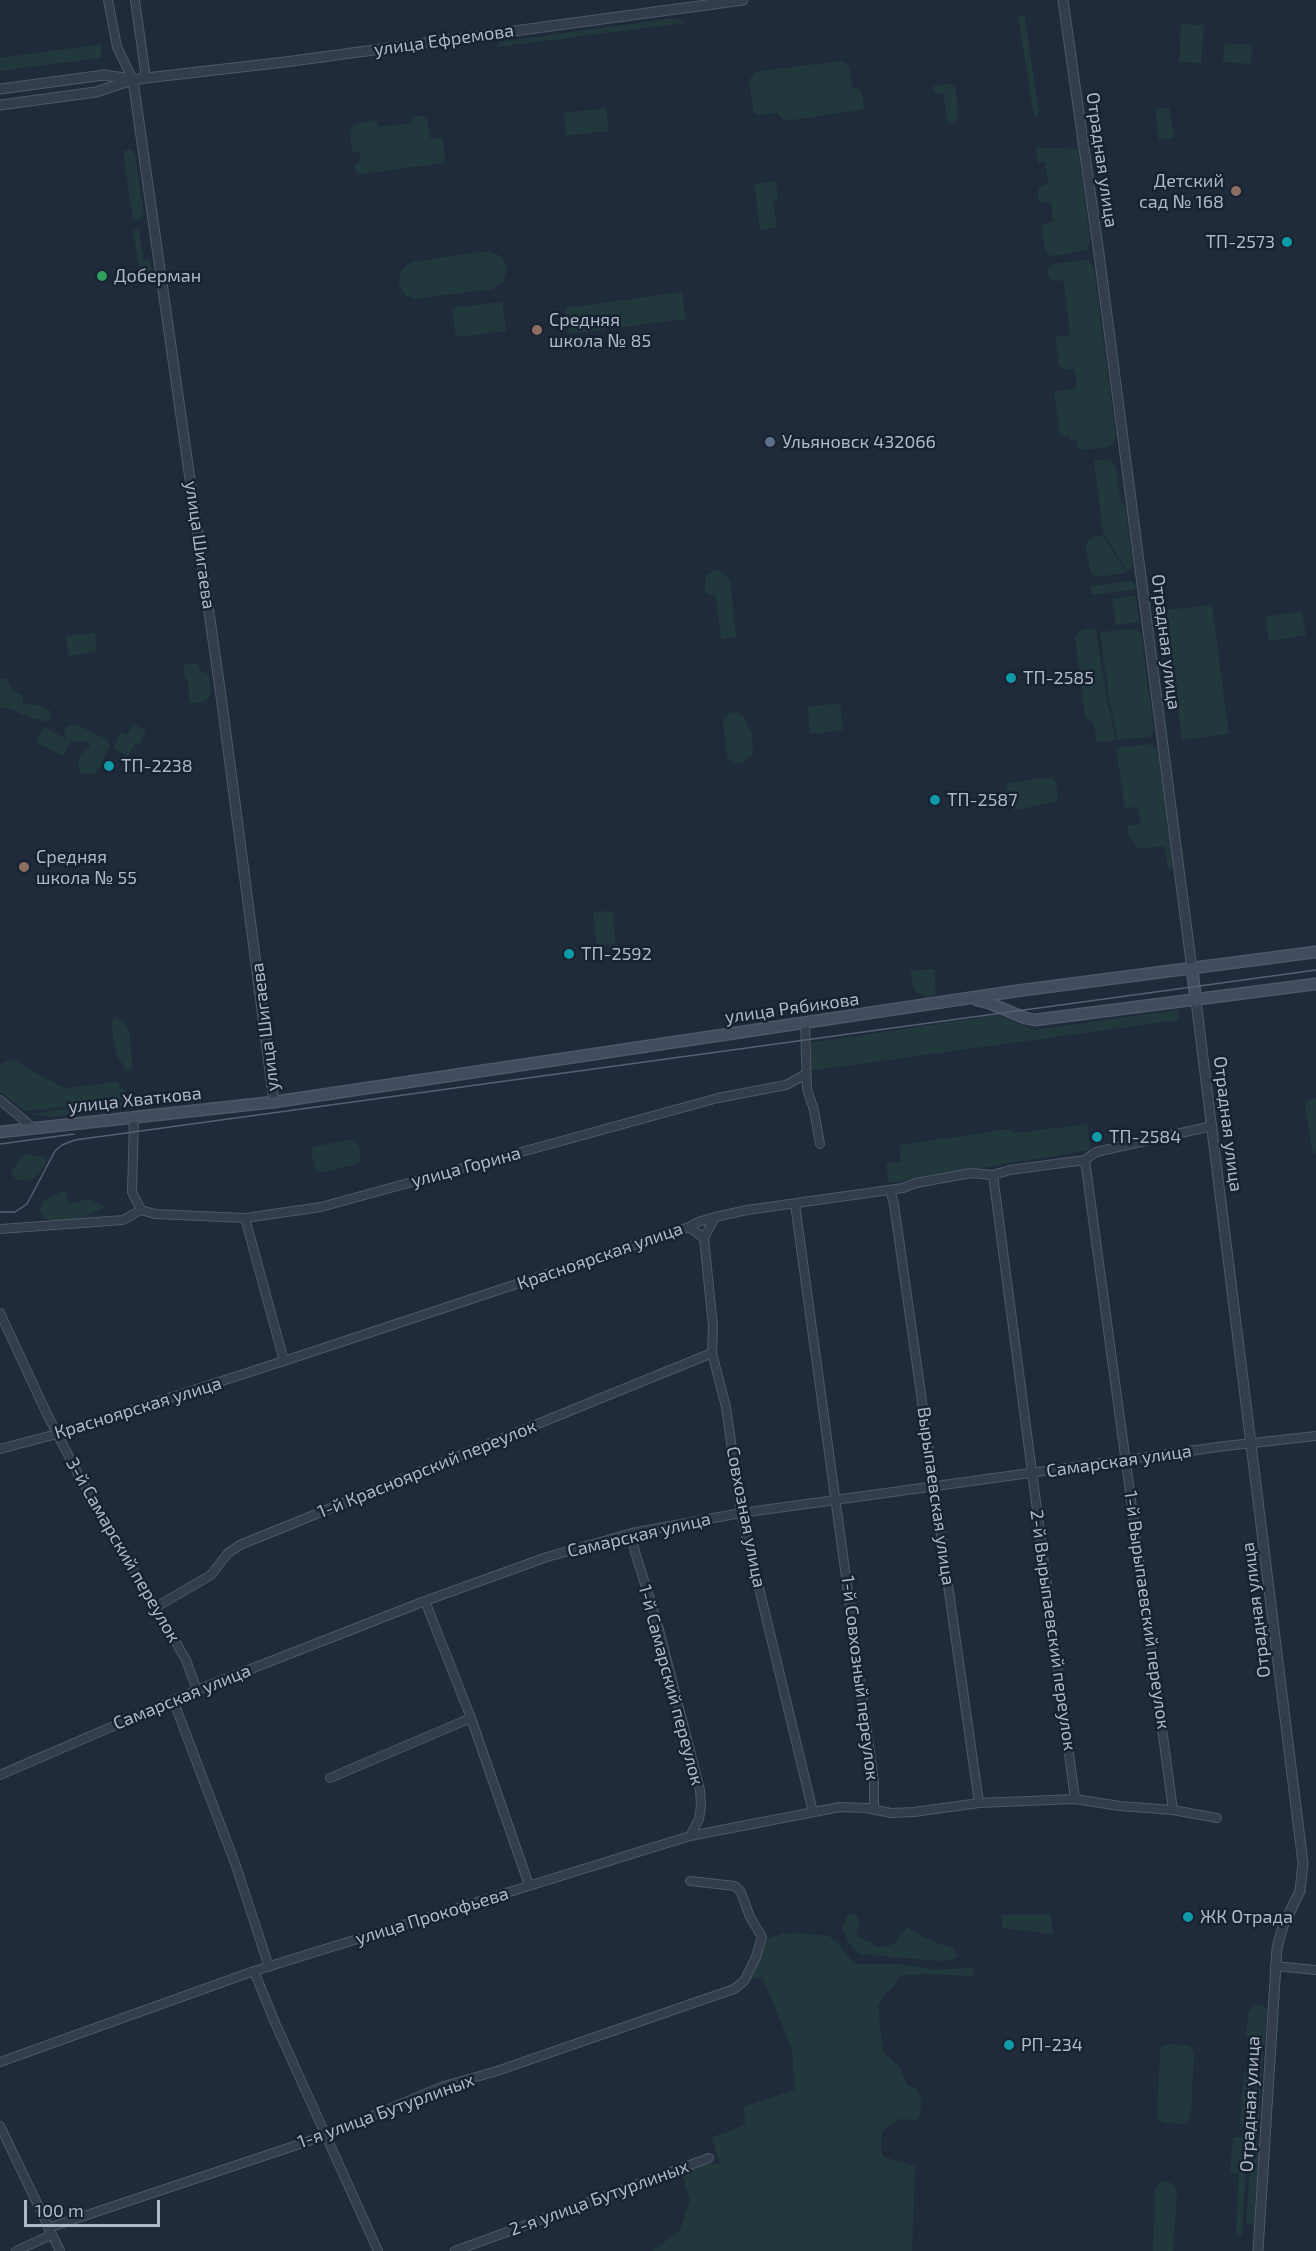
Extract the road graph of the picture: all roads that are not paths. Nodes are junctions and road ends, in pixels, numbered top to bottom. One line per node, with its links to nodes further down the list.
1 (108, 0): 6 (street)
2 (135, 0): 5 (street)
3 (743, 0): 5 (street, улица Ефремова)
4 (1063, 0): 10 (street, Отрадная улица)
5 (146, 78): 6 (street)
6 (133, 80): 7 (street); 8 (street); 17 (street, улица Шигаева)
7 (0, 88)
8 (0, 105)
9 (1316, 952): 10 (main road, улица Рябикова)
10 (1192, 969): 12 (main road, улица Рябикова); 13 (main road, Отрадная улица)
11 (1316, 984): 13 (main road)
12 (971, 999): 13 (main road); 14 (main road, улица Рябикова)
13 (1196, 1001): 19 (street, Отрадная улица)
14 (805, 1023): 15 (street); 17 (main road, улица Рябикова)
15 (806, 1074): 22 (street); 29 (street, улица Горина)
16 (0, 1100): 20 (street)
17 (274, 1102): 18 (main road, улица Хваткова)
18 (134, 1117): 20 (main road, улица Хваткова); 27 (street)
19 (1212, 1126): 23 (street, Красноярская улица); 38 (street, Отрадная улица)
20 (32, 1127): 21 (main road, улица Хваткова)
21 (0, 1132)
22 (820, 1144)
23 (1085, 1160): 24 (street, Красноярская улица); 40 (street, 1-й Вырыпаевский переулок)
24 (993, 1175): 25 (street, Красноярская улица); 41 (street, 2-й Вырыпаевский переулок)
25 (890, 1190): 26 (street, Красноярская улица); 42 (street, Вырыпаевская улица)
26 (795, 1204): 28 (street, Красноярская улица); 43 (street, 1-й Совхозный переулок)
27 (141, 1210): 29 (street, улица Горина); 31 (street)
28 (715, 1216): 30 (street, Красноярская улица); 32 (street)
29 (245, 1218): 35 (street)
30 (689, 1227): 32 (street); 35 (street, Красноярская улица)
31 (0, 1229)
32 (704, 1238): 34 (street, Совхозная улица)
33 (0, 1313): 36 (street, 3-й Самарский переулок)
34 (712, 1353): 44 (street, Совхозная улица); 47 (street, 1-й Красноярский переулок)
35 (284, 1361): 36 (street, Красноярская улица)
36 (57, 1434): 39 (street, Красноярская улица); 47 (street, 3-й Самарский переулок)
37 (1316, 1436): 38 (street, Самарская улица)
38 (1252, 1444): 40 (street, Самарская улица); 62 (street, Отрадная улица)
39 (0, 1449)
40 (1126, 1460): 41 (street, Самарская улица); 56 (street, 1-й Вырыпаевский переулок)
41 (1032, 1473): 42 (street, Самарская улица); 53 (street, 2-й Вырыпаевский переулок)
42 (935, 1486): 43 (street, Самарская улица); 54 (street, Вырыпаевская улица)
43 (837, 1500): 44 (street, Самарская улица); 55 (street, 1-й Совхозный переулок)
44 (741, 1513): 45 (street, Самарская улица); 57 (street, Совхозная улица)
45 (632, 1533): 46 (street, Самарская улица); 59 (street, 1-й Самарский переулок)
46 (425, 1601): 48 (street, Самарская улица); 50 (street)
47 (156, 1607): 48 (street, 3-й Самарский переулок)
48 (197, 1690): 49 (street, Самарская улица)
49 (173, 1700): 51 (street, Самарская улица); 63 (street)
50 (471, 1719): 52 (street); 61 (street)
51 (0, 1775)
52 (330, 1778)
53 (1075, 1799): 54 (street); 56 (street)
54 (979, 1803): 55 (street)
55 (874, 1809): 57 (street, улица Прокофьева)
56 (1173, 1810): 58 (street)
57 (813, 1812): 59 (street, улица Прокофьева)
58 (1217, 1818)
59 (690, 1836): 61 (street, улица Прокофьева)
60 (690, 1881): 68 (street, 1-я улица Бутурлиных)
61 (529, 1885): 63 (street, улица Прокофьева)
62 (1275, 1966): 64 (street); 75 (street, Отрадная улица)
63 (269, 1967): 65 (street, улица Прокофьева)
64 (1316, 1970)
65 (254, 1971): 66 (street, улица Прокофьева); 68 (street)
66 (0, 2062)
67 (0, 2126): 70 (street)
68 (327, 2135): 70 (street, 1-я улица Бутурлиных); 73 (street)
69 (709, 2158): 74 (street, 2-я улица Бутурлиных)
70 (50, 2231): 71 (street, 1-я улица Бутурлиных); 72 (street)
71 (16, 2251)
72 (60, 2251)
73 (378, 2251)
74 (455, 2251)
75 (1258, 2251)

